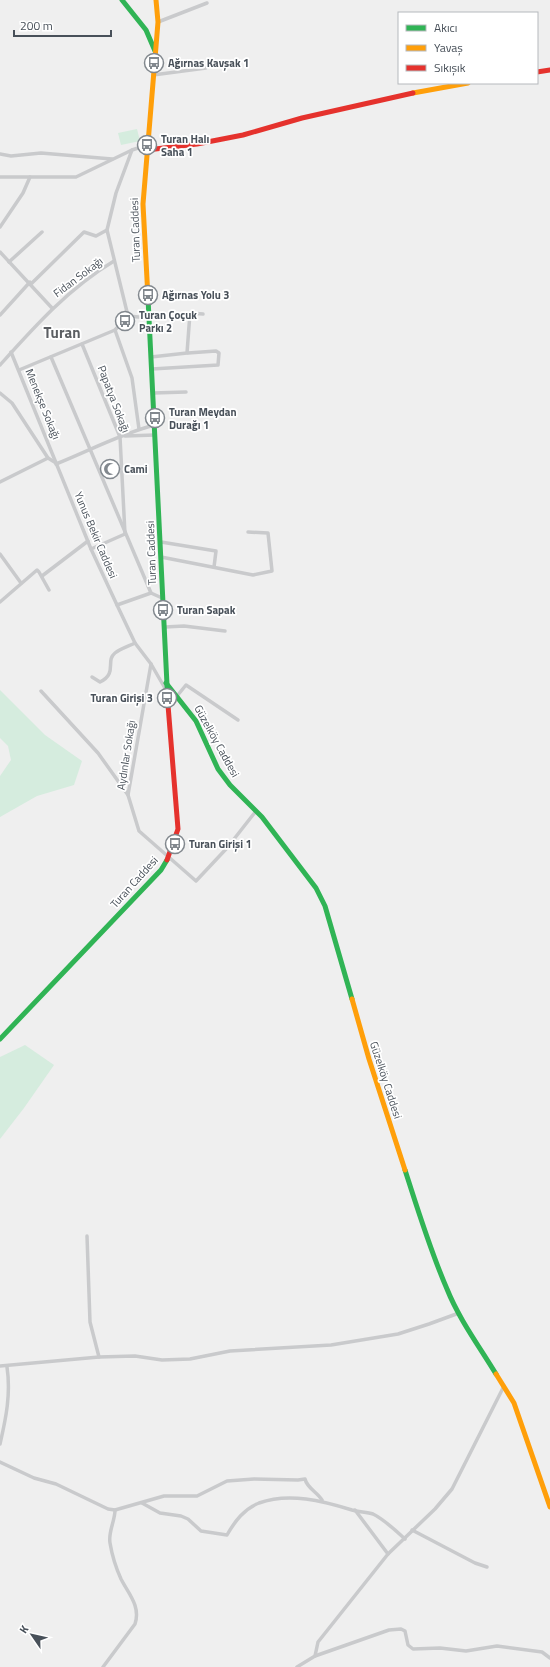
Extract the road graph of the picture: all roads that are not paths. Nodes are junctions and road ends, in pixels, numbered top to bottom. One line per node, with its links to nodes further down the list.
1 (122, 0): 5 (street)
2 (156, 0): 4 (street, Turan Caddesi)
3 (208, 3): 4 (street)
4 (158, 22): 5 (street, Turan Caddesi)
5 (155, 52): 9 (street, Turan Caddesi)
6 (206, 68): 9 (street)
7 (550, 70): 8 (street)
8 (538, 72)
9 (153, 74): 11 (street, Turan Caddesi)
10 (463, 84): 11 (street)
11 (147, 148): 12 (street); 30 (street, Turan Caddesi)
12 (132, 150): 14 (street); 18 (street)
13 (0, 154): 14 (street)
14 (115, 159): 16 (street)
15 (0, 177): 16 (street)
16 (30, 177): 17 (street)
17 (0, 227)
18 (107, 230): 23 (street); 25 (street)
19 (42, 232): 24 (street)
20 (0, 252): 21 (street, Fidan Sokağı)
21 (3, 256): 22 (street); 24 (street, Fidan Sokağı)
22 (0, 260)
23 (114, 261): 26 (street, Fidan Sokağı); 29 (street)
24 (9, 262): 25 (street, Fidan Sokağı)
25 (30, 283): 26 (street, Fidan Sokağı); 28 (street)
26 (52, 308): 33 (street, Fidan Sokağı)
27 (203, 314): 34 (street)
28 (0, 315)
29 (128, 316): 30 (street); 31 (street)
30 (149, 318): 36 (street, Turan Caddesi)
31 (114, 330): 32 (street); 44 (street)
32 (82, 344): 35 (street); 46 (street, Papatya Sokağı)
33 (11, 352): 37 (street, Fidan Sokağı); 39 (street, Menekşe Sokağı)
34 (188, 352): 36 (street); 38 (street)
35 (51, 357): 39 (street); 47 (street)
36 (151, 357): 38 (street, Turan Caddesi)
37 (0, 365)
38 (152, 369): 42 (street, Turan Caddesi)
39 (19, 370): 49 (street, Menekşe Sokağı)
40 (186, 392): 42 (street)
41 (0, 393): 48 (street)
42 (153, 393): 43 (street, Turan Caddesi)
43 (155, 425): 44 (street); 45 (street, Turan Caddesi)
44 (139, 429): 46 (street)
45 (155, 435): 46 (street); 54 (street, Turan Caddesi)
46 (120, 437): 47 (street); 52 (street, Papatya Sokağı)
47 (91, 451): 49 (street); 52 (street)
48 (48, 458): 49 (street); 50 (street)
49 (56, 464): 53 (street, Yunus Bekir Caddesi)
50 (0, 482)
51 (248, 532): 58 (street)
52 (126, 534): 55 (street); 62 (street)
53 (88, 541): 55 (street, Yunus Bekir Caddesi); 59 (street)
54 (161, 542): 57 (street, Turan Caddesi); 58 (street)
55 (91, 549): 65 (street, Yunus Bekir Caddesi)
56 (0, 554): 60 (street)
57 (161, 557): 58 (street); 63 (street, Turan Caddesi)
58 (214, 568)
59 (42, 576): 60 (street); 61 (street)
60 (21, 583): 64 (street)
61 (49, 590)
62 (151, 592): 63 (street); 65 (street)
63 (162, 598): 66 (street, Turan Caddesi)
64 (0, 602)
65 (116, 605): 68 (street, Yunus Bekir Caddesi)
66 (165, 627): 67 (street); 71 (street, Turan Caddesi)
67 (225, 631)
68 (135, 643): 69 (street, Yunus Bekir Caddesi); 70 (street)
69 (151, 664): 72 (street, Yunus Bekir Caddesi); 76 (street, Aydınlar Sokağı)
70 (92, 677)
71 (166, 683): 72 (street, Turan Caddesi); 74 (street, Güzelköy Caddesi)
72 (166, 690): 78 (street, Turan Caddesi)
73 (40, 691): 76 (street)
74 (177, 696): 75 (street); 77 (street, Güzelköy Caddesi)
75 (238, 720)
76 (128, 795): 78 (street, Aydınlar Sokağı)
77 (256, 811): 78 (street, Aydınlar Sokağı); 81 (street, Güzelköy Caddesi)
78 (169, 857): 79 (street, Turan Caddesi)
79 (0, 1038)
80 (87, 1236): 82 (street)
81 (459, 1313): 82 (street); 85 (street, Güzelköy Caddesi)
82 (99, 1357): 84 (street)
83 (0, 1366): 84 (street)
84 (7, 1367): 86 (street)
85 (504, 1386): 90 (street, Güzelköy Caddesi); 93 (street)
86 (0, 1444)
87 (0, 1462): 91 (street)
88 (322, 1500): 89 (street); 89 (street); 92 (street)
89 (142, 1503): 91 (street)
90 (550, 1507)
91 (115, 1510): 99 (street)
92 (354, 1510): 94 (street); 95 (street)
93 (412, 1530): 94 (street); 96 (street)
94 (405, 1539): 95 (street)
95 (388, 1554): 97 (street)
96 (487, 1567)
97 (315, 1656): 98 (street); 100 (street)
98 (550, 1658)
99 (103, 1667)
100 (297, 1667)

